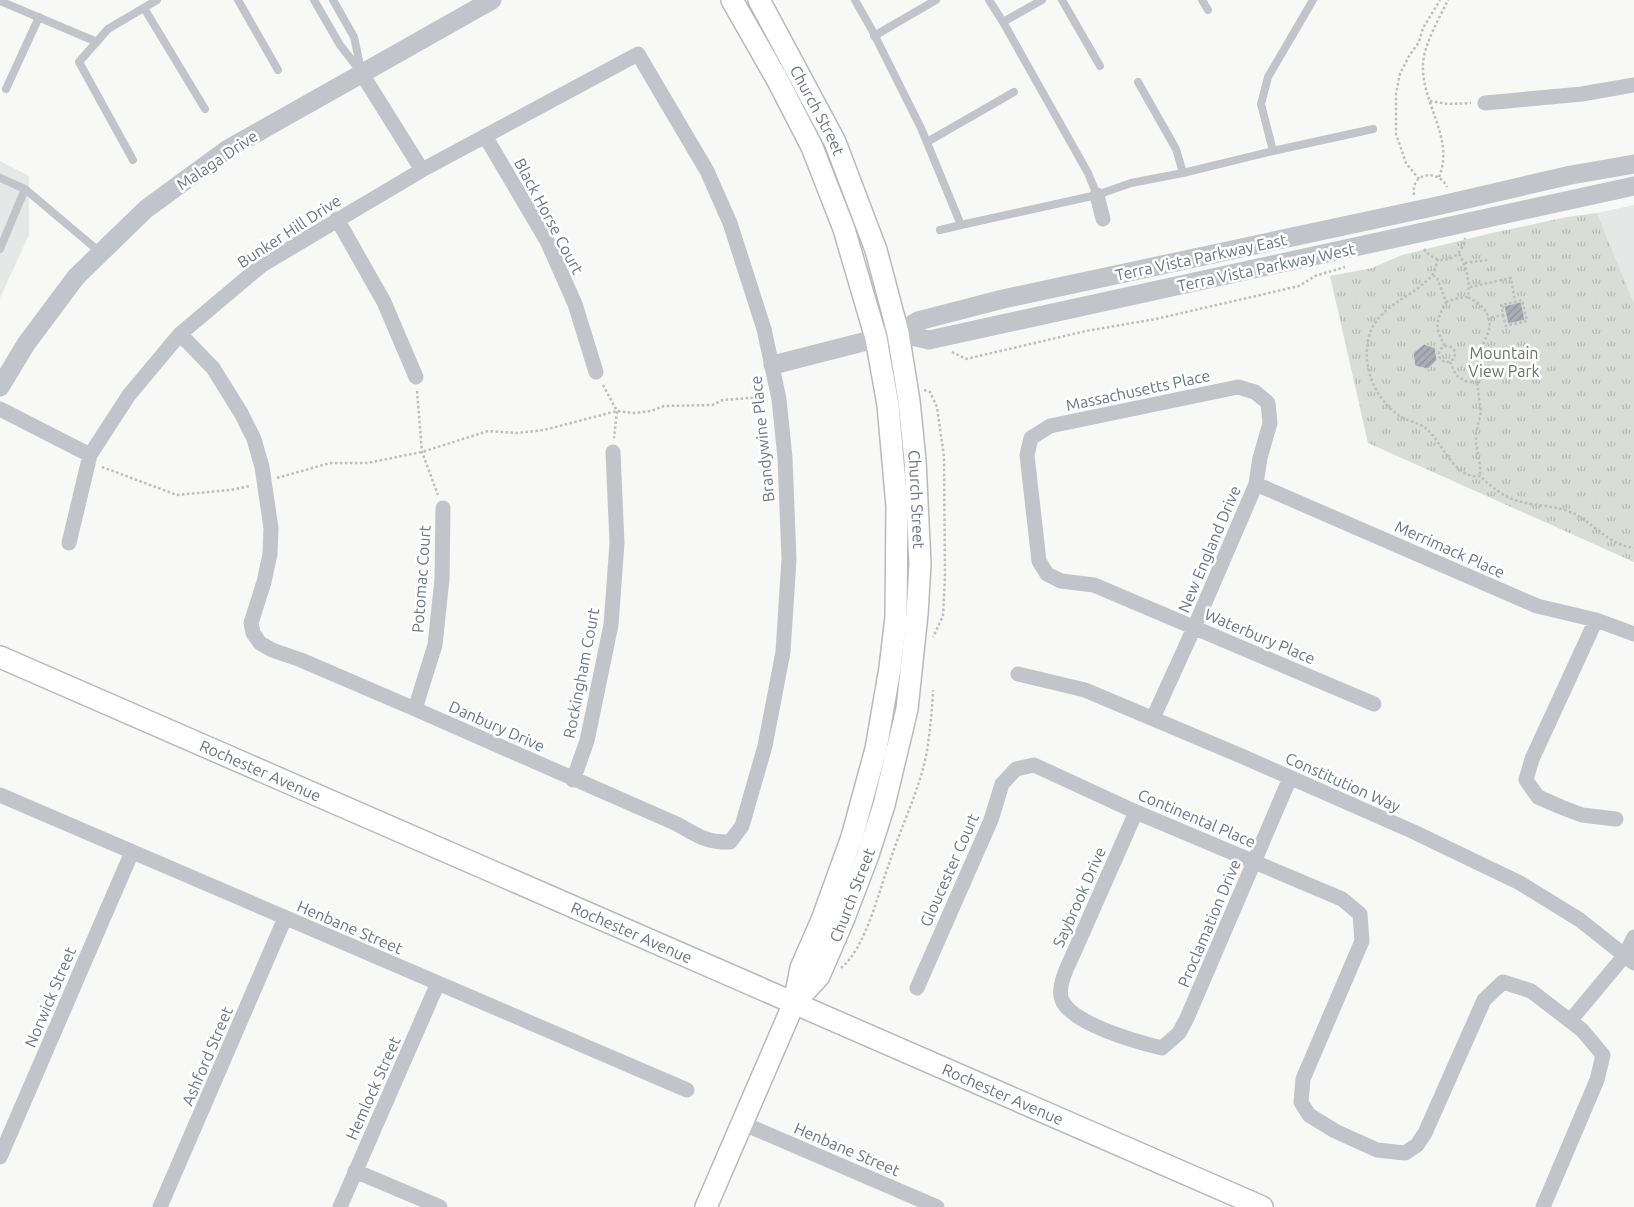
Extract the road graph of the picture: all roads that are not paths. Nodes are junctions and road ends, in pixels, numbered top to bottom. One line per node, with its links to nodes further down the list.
1 (157, 0): 16 (lane)
2 (238, 0): 24 (lane)
3 (314, 0): 25 (lane)
4 (334, 0): 25 (lane)
5 (492, 0): 25 (street, Malaga Drive)
6 (732, 0): 52 (main road, Church Street)
7 (759, 0): 50 (main road, Church Street)
8 (855, 0): 20 (lane)
9 (936, 0): 20 (lane)
10 (989, 0): 19 (lane)
11 (1042, 0): 19 (lane)
12 (1062, 0): 23 (lane)
13 (1202, 0): 17 (lane)
14 (1314, 0): 35 (lane)
15 (0, 2): 18 (lane)
16 (144, 8): 21 (lane); 31 (lane)
17 (1208, 10)
18 (39, 18): 21 (lane); 28 (lane)
19 (1003, 22): 43 (lane)
20 (874, 36): 34 (lane)
21 (97, 42): 36 (lane)
22 (638, 54): 33 (street, Bunker Hill Drive); 53 (street, Brandywine Place)
23 (1100, 66)
24 (278, 70)
25 (362, 74): 38 (street); 49 (street, Malaga Drive)
26 (1138, 82): 39 (lane)
27 (1634, 84): 30 (street)
28 (6, 89)
29 (1014, 92): 34 (lane)
30 (1485, 103)
31 (205, 109)
32 (1373, 129): 35 (lane)
33 (485, 136): 38 (street, Bunker Hill Drive); 54 (street, Black Horse Court)
34 (927, 142): 46 (lane)
35 (1273, 151): 39 (lane)
36 (133, 160)
37 (1634, 164): 50 (street, Terra Vista Parkway East)
38 (422, 170): 44 (street, Bunker Hill Drive)
39 (1183, 173): 43 (lane)
40 (0, 178): 42 (lane)
41 (1634, 186): 50 (street, Terra Vista Parkway West)
42 (25, 189): 48 (lane); 49 (lane)
43 (1097, 195): 45 (street); 46 (lane)
44 (337, 219): 51 (street, Bunker Hill Drive); 55 (street)
45 (1103, 219)
46 (961, 225): 47 (lane)
47 (940, 230)
48 (0, 249)
49 (101, 253): 56 (street, Malaga Drive)
50 (898, 333): 52 (street, Terra Vista Parkway East); 87 (main road, Church Street)
51 (180, 334): 60 (street, Bunker Hill Drive); 71 (street, Danbury Drive)
52 (876, 338): 53 (street, Terra Vista Parkway East); 87 (main road, Church Street)
53 (772, 365): 79 (street, Brandywine Place)
54 (596, 372)
55 (416, 377)
56 (0, 387)
57 (1255, 392): 61 (street, New England Drive); 64 (street, Massachusetts Place)
58 (0, 409): 60 (street)
59 (613, 452): 75 (street, Rockingham Court)
60 (89, 459): 63 (street, Bunker Hill Drive)
61 (1256, 484): 65 (street, Merrimack Place); 66 (street, New England Drive)
62 (442, 508): 71 (street, Potomac Court)
63 (69, 543)
64 (1047, 574): 66 (street, Waterbury Place)
65 (1596, 620): 67 (street, Merrimack Place); 78 (street)
66 (1194, 628): 70 (street, Waterbury Place); 72 (street, New England Drive)
67 (1634, 634)
68 (0, 657): 87 (main road, Rochester Avenue)
69 (1018, 674): 72 (street, Constitution Way)
70 (1374, 704)
71 (415, 709): 75 (street, Danbury Drive)
72 (1153, 718): 74 (street, Constitution Way)
73 (1016, 769): 77 (street, Continental Place); 86 (street, Gloucester Court)
74 (1290, 778): 81 (street, Proclamation Drive); 84 (street, Constitution Way)
75 (573, 780): 79 (street, Danbury Drive)
76 (0, 795): 80 (street, Henbane Street)
77 (1136, 812): 81 (street, Continental Place); 89 (street, Saybrook Drive)
78 (1616, 819)
79 (730, 842)
80 (132, 852): 82 (street, Henbane Street); 92 (street, Norwick Street)
81 (1255, 861): 88 (street, Continental Place); 89 (street, Proclamation Drive)
82 (285, 918): 85 (street, Henbane Street); 94 (street, Ashford Street)
83 (1634, 936): 84 (street)
84 (1629, 959): 88 (street)
85 (438, 983): 90 (street, Henbane Street); 93 (street, Hemlock Street)
86 (917, 988)
87 (794, 1003): 91 (main road, Church Street); 99 (main road, Rochester Avenue)
88 (1570, 1021): 100 (street)
89 (1162, 1048)
90 (687, 1090)
91 (742, 1123): 97 (main road, Church Street); 98 (street, Henbane Street)
92 (0, 1157)
93 (355, 1171): 95 (street, Hemlock Street); 96 (street)
94 (160, 1207)
95 (340, 1207)
96 (440, 1207)
97 (706, 1207)
98 (937, 1207)
99 (1262, 1207)
100 (1543, 1207)

